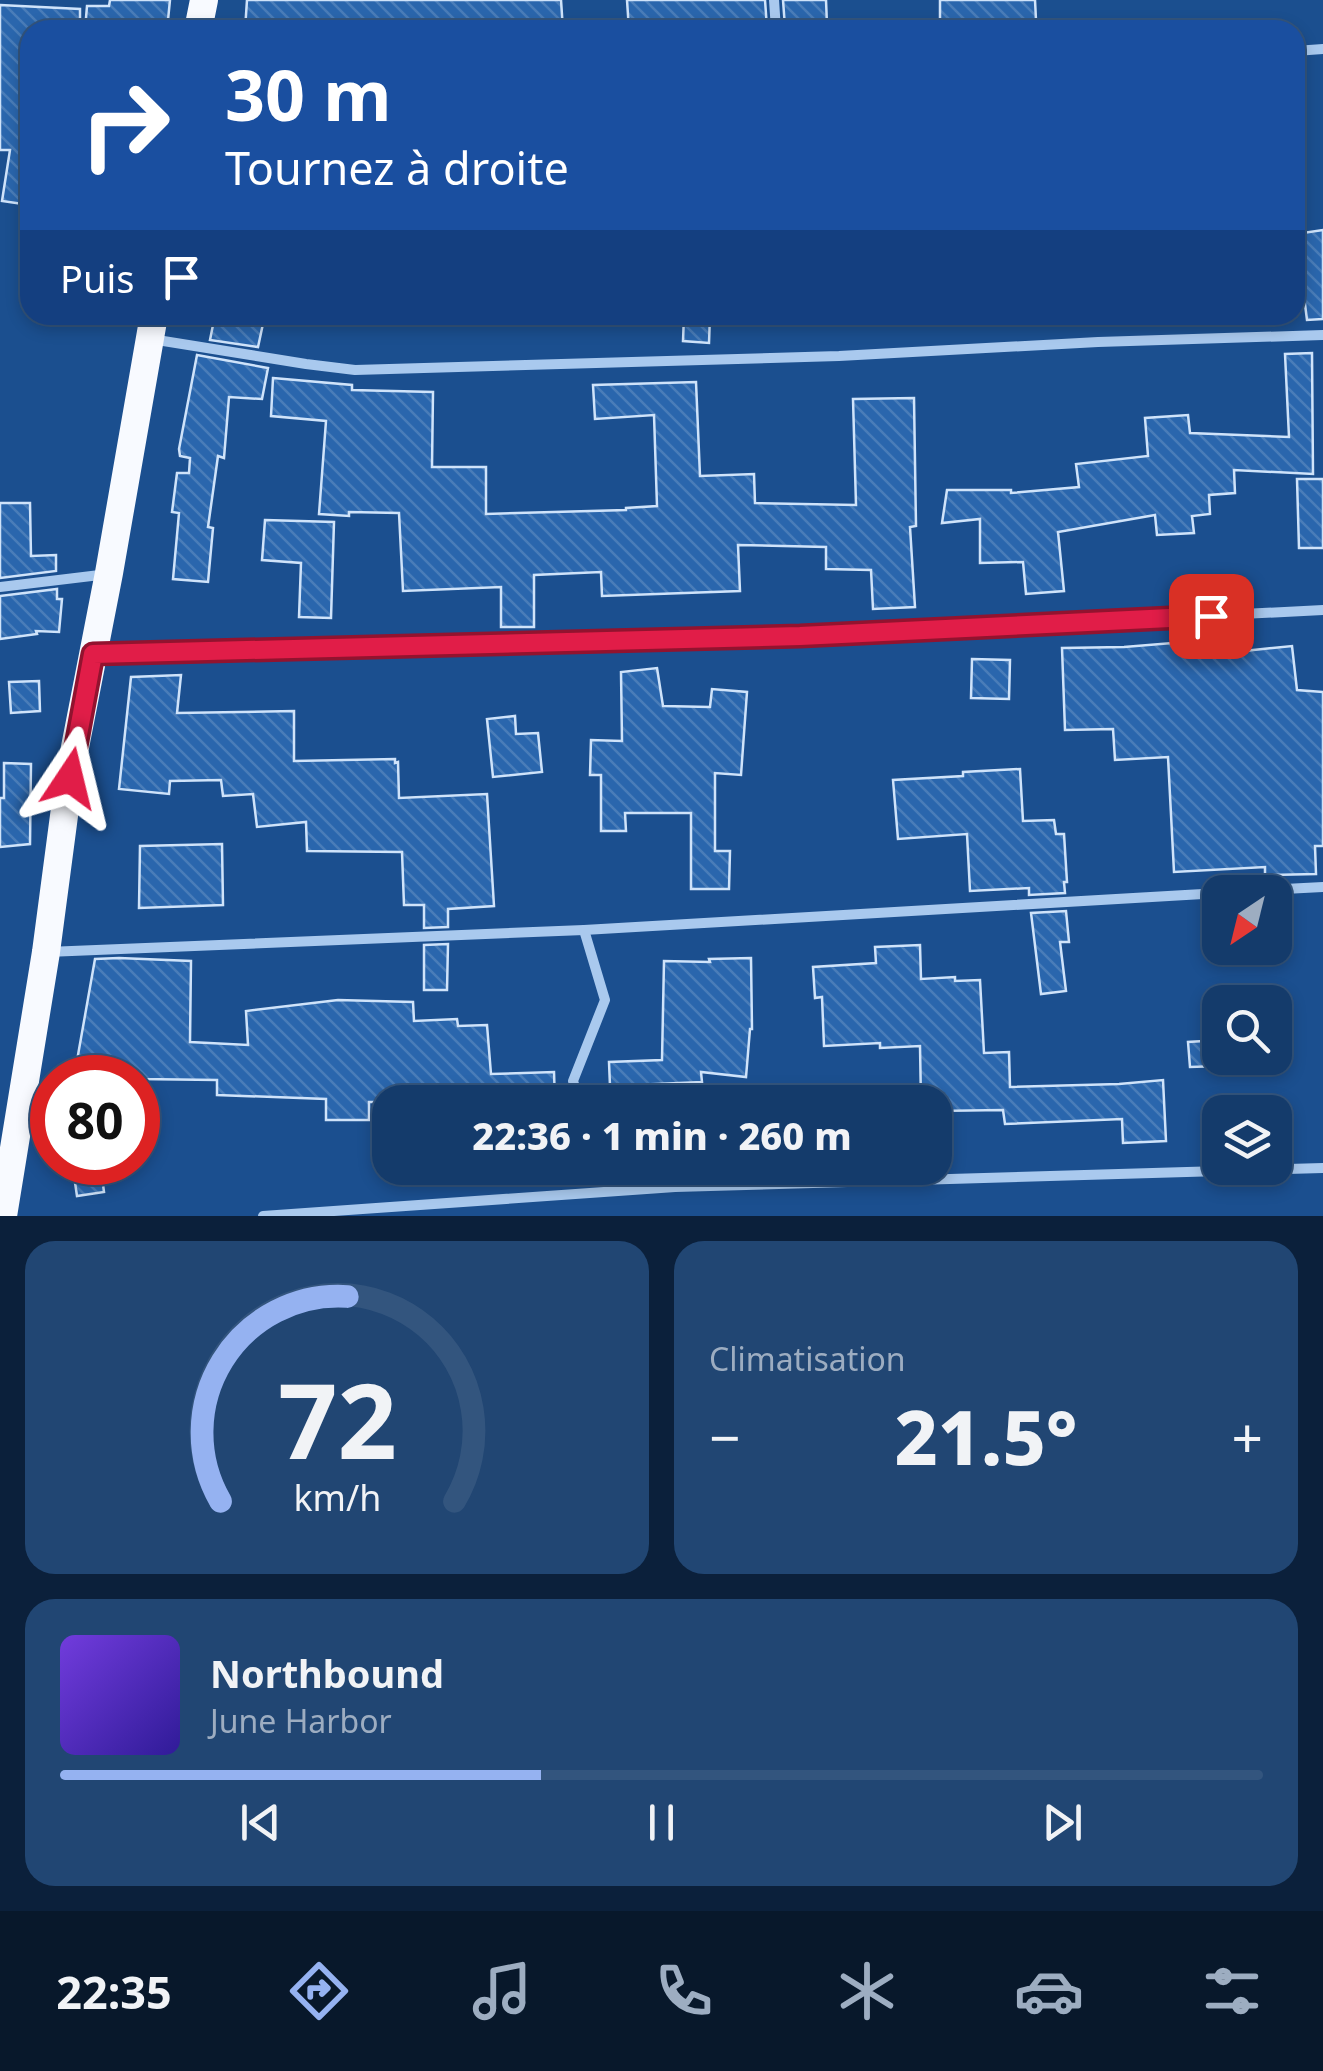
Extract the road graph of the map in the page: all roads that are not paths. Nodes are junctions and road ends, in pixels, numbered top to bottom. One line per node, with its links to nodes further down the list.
1 (152, 327): 2 (street); 3 (highway)
2 (1323, 335)
3 (109, 574): 4 (street); 6 (highway)
4 (0, 587)
5 (1323, 610): 6 (street)
6 (93, 654): 11 (highway)
7 (1323, 887): 8 (street)
8 (1292, 889)
9 (1202, 894): 10 (street)
10 (584, 930): 11 (street); 12 (street)
11 (46, 952): 16 (highway)
12 (575, 1085)
13 (1323, 1168): 15 (street)
14 (672, 1185): 15 (street)
15 (675, 1187): 17 (street)
16 (2, 1216)
17 (264, 1216)

